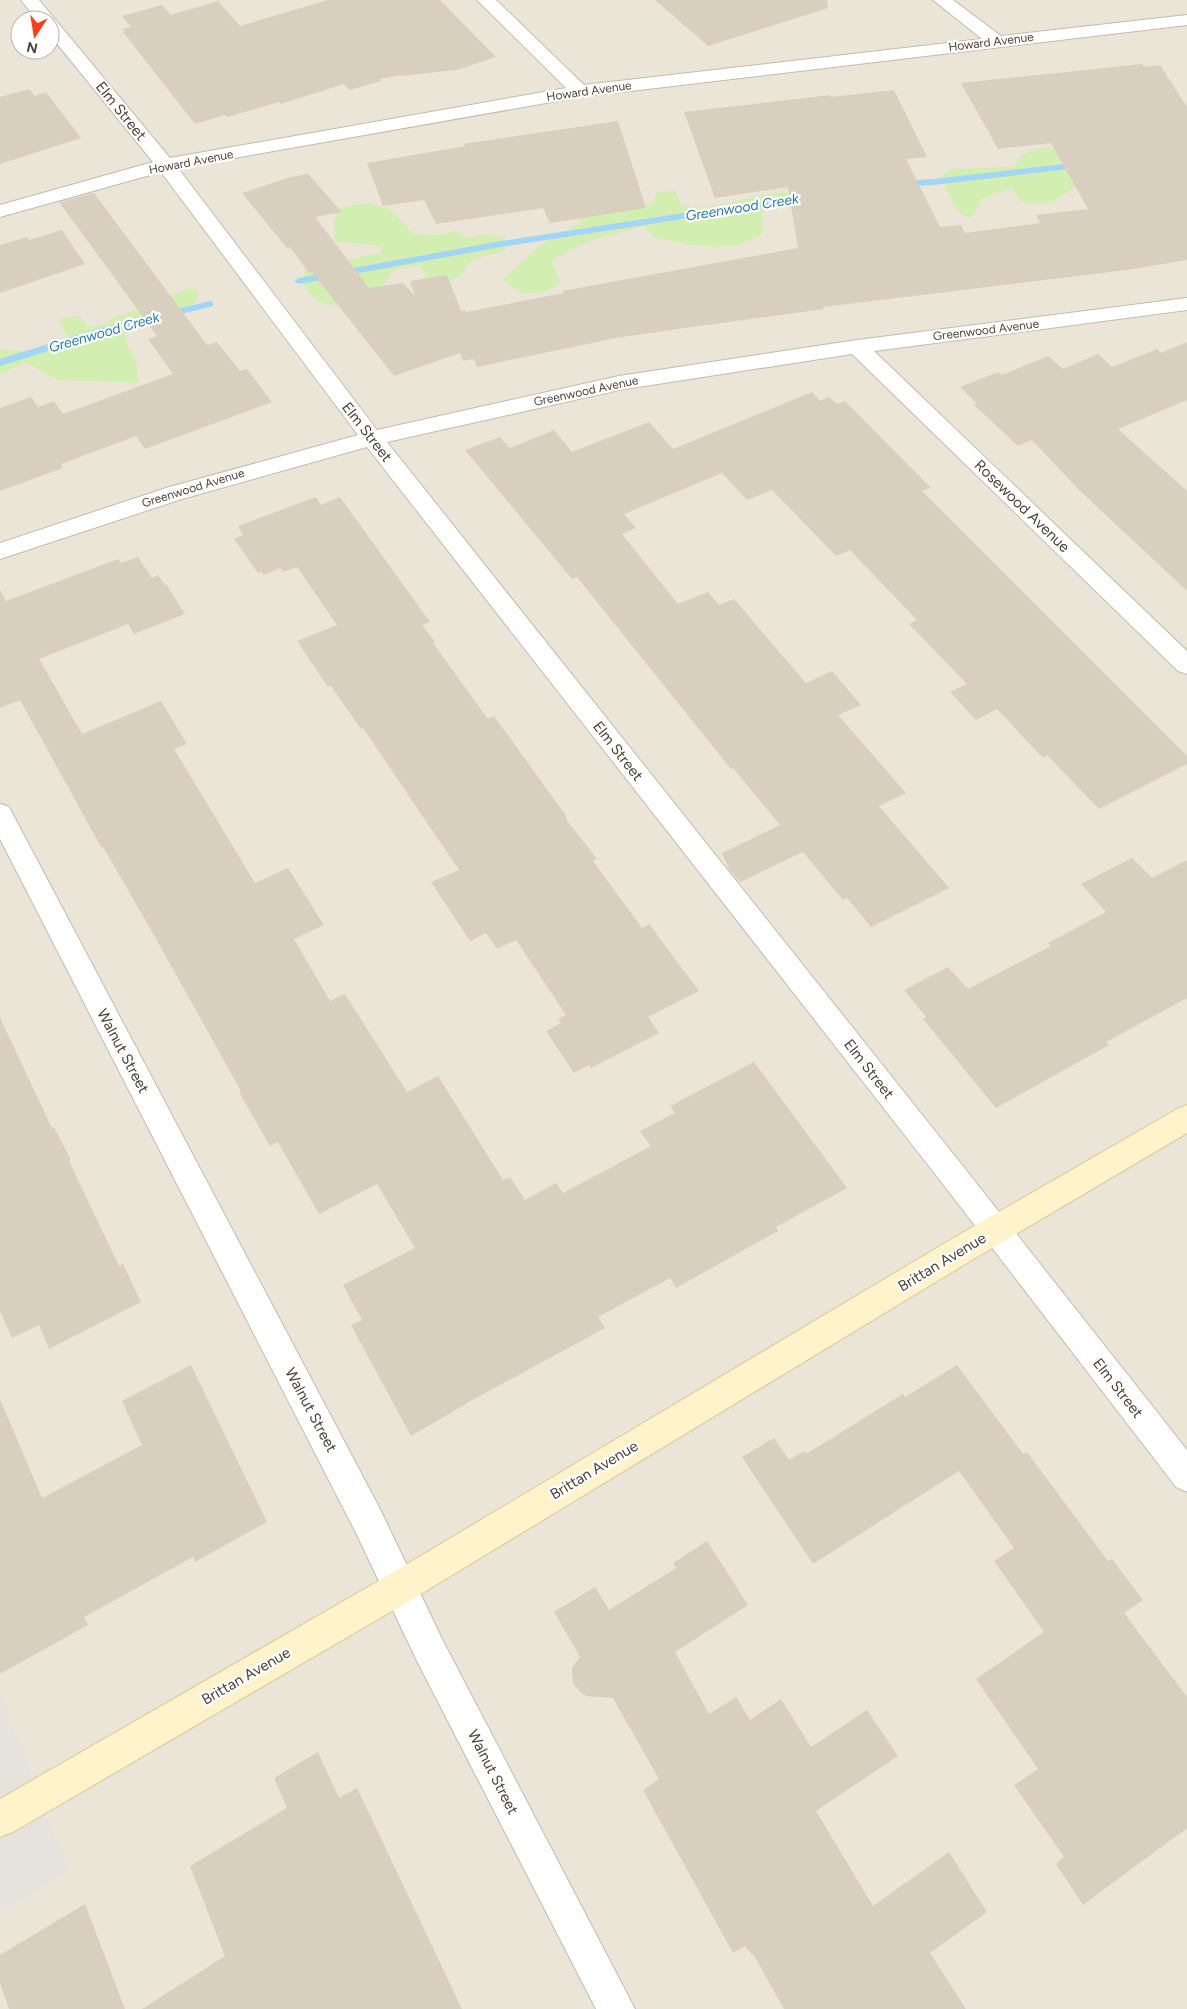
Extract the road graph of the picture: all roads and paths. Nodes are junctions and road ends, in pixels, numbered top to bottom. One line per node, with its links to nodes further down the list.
1 (30, 0): 4 (street)
2 (486, 0): 8 (street)
3 (942, 0): 7 (street)
4 (38, 10)
5 (1187, 20): 7 (street, Howard Avenue)
6 (60, 36): 9 (street, Elm Street)
7 (996, 41): 8 (street, Howard Avenue)
8 (580, 90): 9 (street, Howard Avenue)
9 (165, 165): 10 (street, Howard Avenue); 13 (street, Elm Street)
10 (0, 211)
11 (1187, 304): 12 (street, Greenwood Avenue)
12 (857, 346): 13 (street, Greenwood Avenue); 15 (street, Rosewood Avenue)
13 (372, 438): 14 (street, Greenwood Avenue); 18 (street, Elm Street)
14 (0, 551)
15 (1187, 665)
16 (0, 814): 20 (street, Walnut Street)
17 (1187, 1118): 18 (main road, Brittan Avenue)
18 (996, 1230): 19 (street, Elm Street); 20 (main road, Brittan Avenue)
19 (1187, 1476)
20 (399, 1588): 21 (main road, Brittan Avenue); 22 (street, Walnut Street)
21 (0, 1820)
22 (616, 2009)

